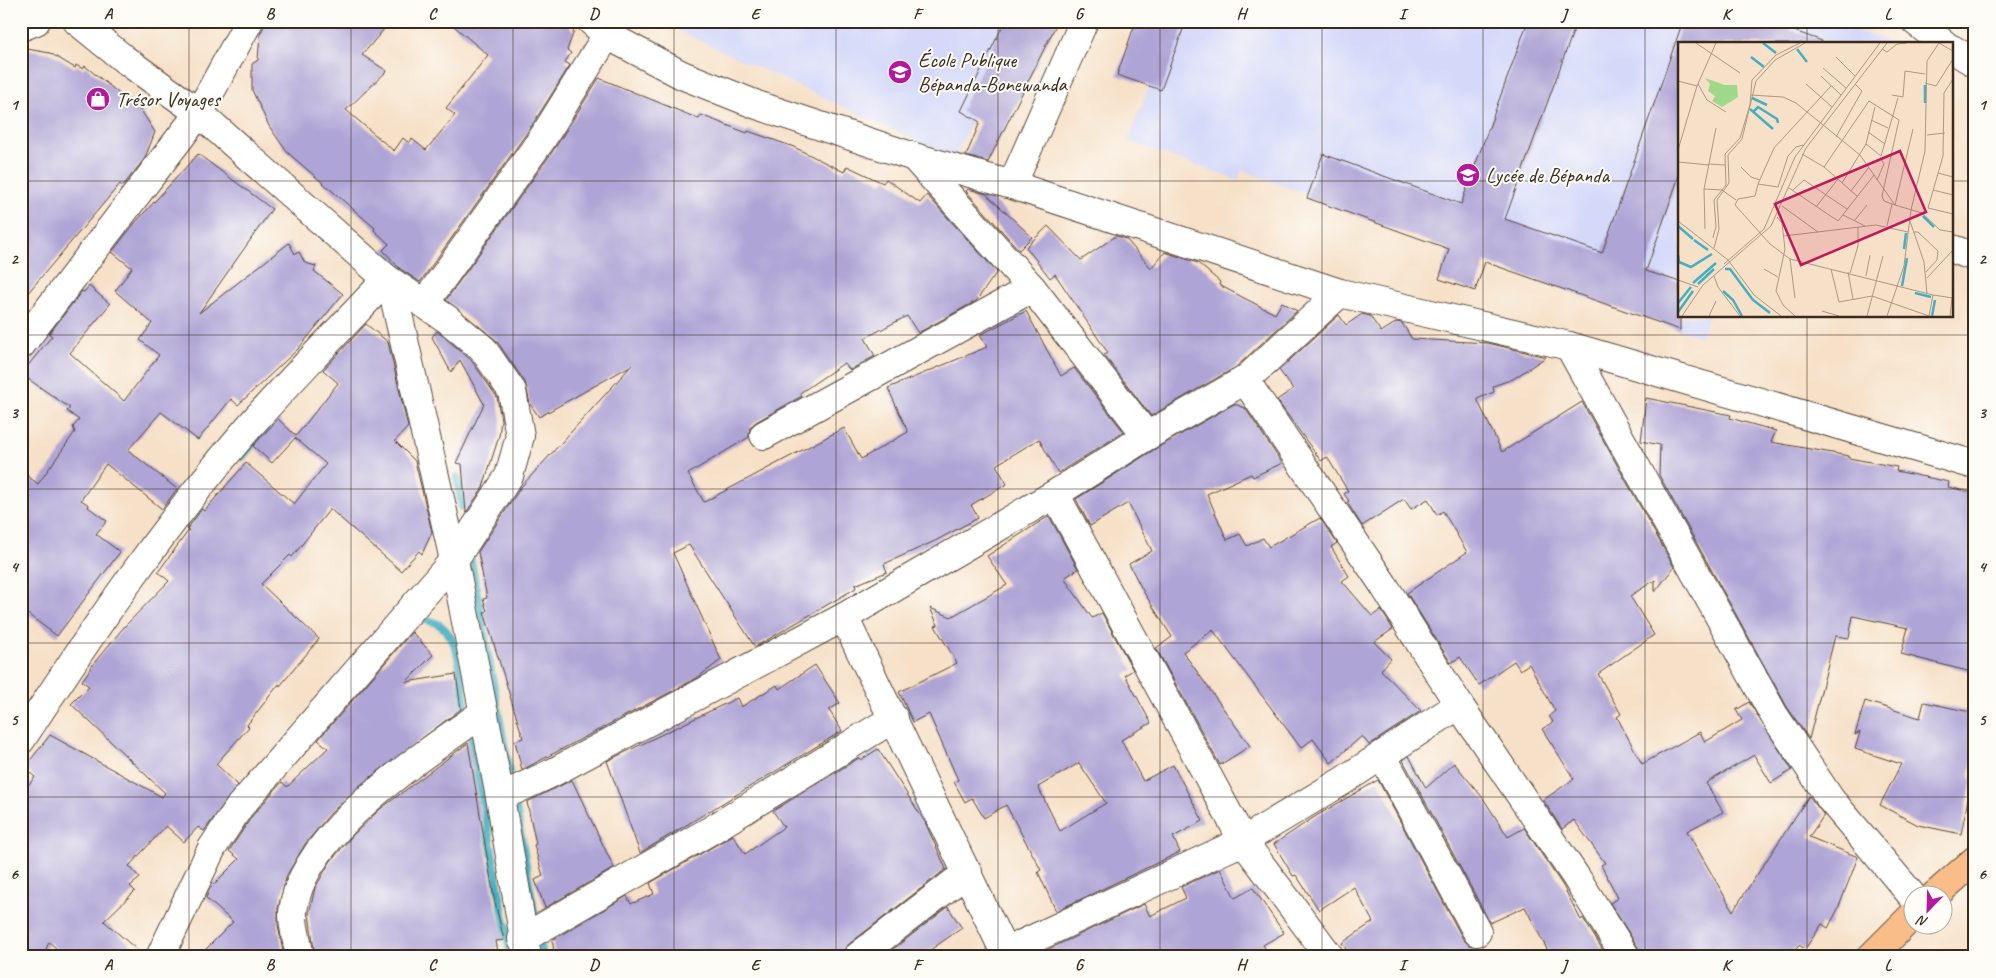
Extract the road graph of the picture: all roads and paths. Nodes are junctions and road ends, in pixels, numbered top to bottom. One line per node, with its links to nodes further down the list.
1 (36, 21): 6 (street)
2 (77, 21): 11 (street)
3 (249, 21): 11 (street)
4 (1084, 21): 13 (street)
5 (1915, 21): 8 (street)
6 (21, 27)
7 (599, 28): 12 (street); 19 (street)
8 (1941, 42)
9 (1954, 50): 10 (street)
10 (1975, 64)
11 (199, 112): 16 (street); 20 (street)
12 (914, 157): 13 (street); 17 (street)
13 (1012, 185): 18 (street)
14 (1954, 250): 15 (street)
15 (1975, 257)
16 (387, 279): 19 (street); 27 (street); 32 (street)
17 (1032, 288): 23 (street); 24 (street)
18 (1340, 293): 21 (street); 22 (street)
19 (424, 304): 27 (street)
20 (21, 345)
21 (1569, 346): 25 (street); 38 (street)
22 (1245, 380): 24 (street); 29 (street)
23 (764, 435)
24 (1147, 436): 26 (street)
25 (1975, 465)
26 (1055, 494): 28 (street); 35 (street)
27 (454, 560): 30 (street); 44 (street)
28 (844, 617): 31 (street); 34 (street)
29 (1459, 705): 33 (street); 48 (street)
30 (484, 712): 34 (street); 45 (street)
31 (894, 718): 37 (street); 42 (street)
32 (21, 740)
33 (1382, 755): 35 (street); 41 (street)
34 (500, 798): 42 (street)
35 (1243, 841): 43 (street); 47 (street)
36 (1975, 860): 39 (main road)
37 (968, 872): 43 (street); 46 (street)
38 (1904, 886)
39 (1945, 886)
40 (1904, 924): 49 (main road)
41 (1478, 932)
42 (525, 948)
43 (1006, 955)
44 (160, 957)
45 (300, 957)
46 (857, 957)
47 (1330, 957)
48 (1626, 957)
49 (1870, 957)

